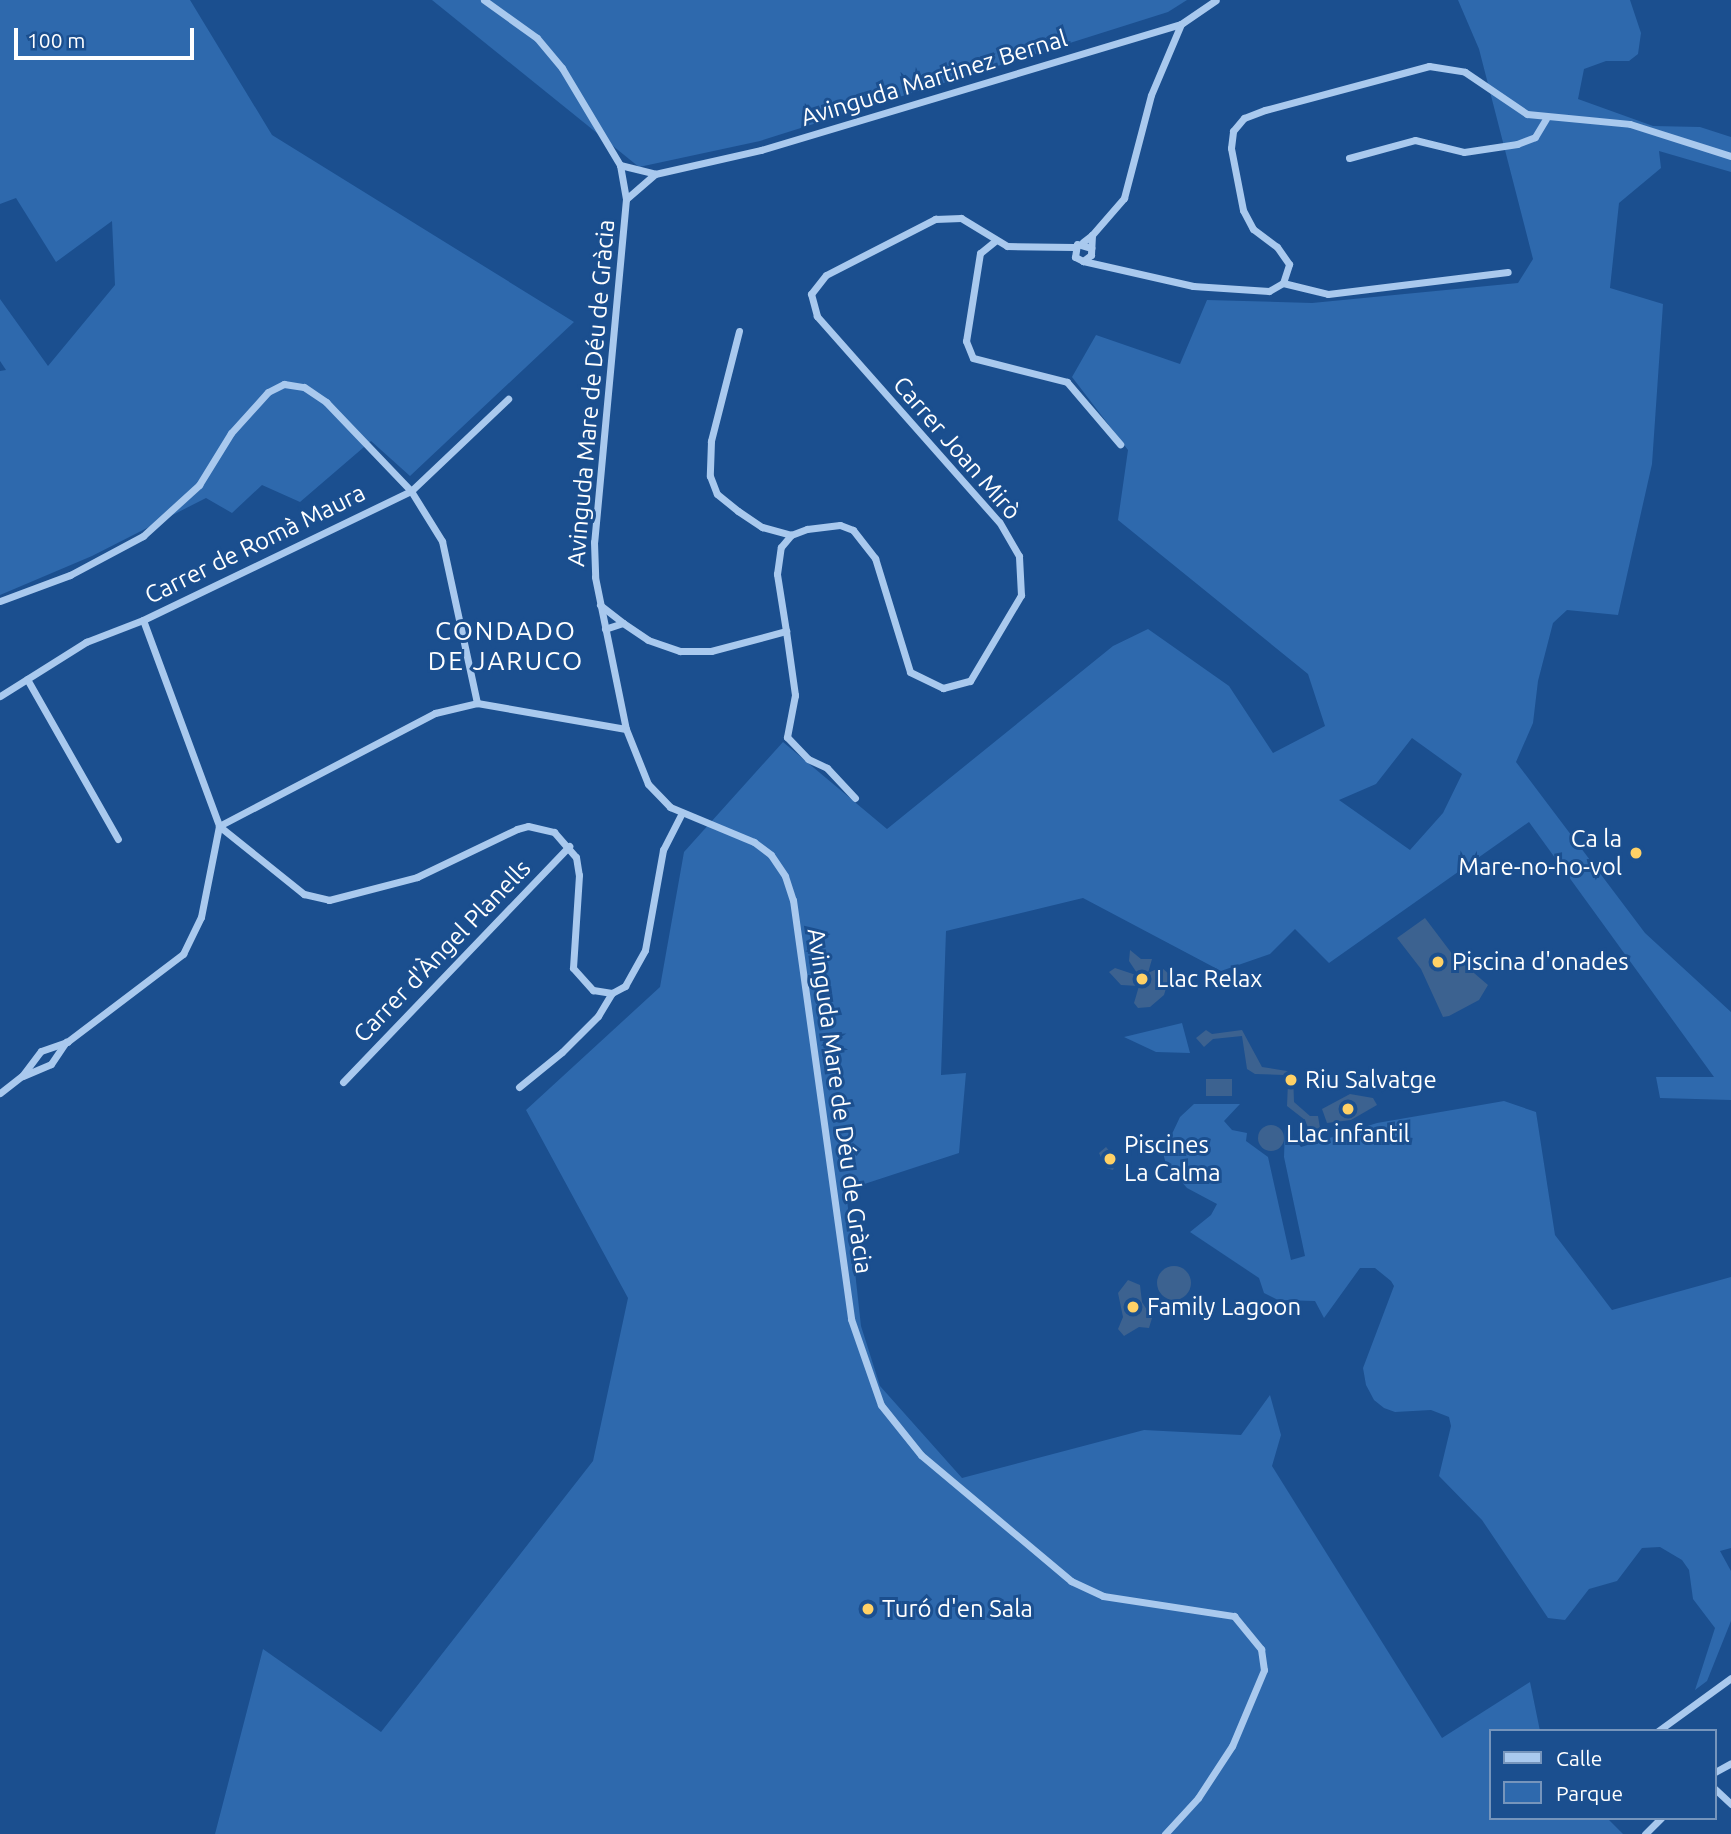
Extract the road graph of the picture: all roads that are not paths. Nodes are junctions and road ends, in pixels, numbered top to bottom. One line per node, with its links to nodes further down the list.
1 (484, 0): 7 (street)
2 (1216, 0): 3 (street, Avinguda Martinez Bernal)
3 (1181, 24): 8 (street, Avinguda Martinez Bernal); 10 (street)
4 (1546, 119): 5 (street); 6 (street); 19 (street)
5 (1731, 156)
6 (1349, 158)
7 (620, 165): 8 (street, Avinguda Martinez Bernal); 9 (street, Avinguda Mare de Déu de Gràcia)
8 (655, 174): 9 (street, Avinguda Martinez Bernal)
9 (626, 199): 26 (street, Avinguda Mare de Déu de Gràcia)
10 (1092, 235): 12 (street); 15 (street)
11 (995, 242): 14 (street, Carrer Joan Mirò); 22 (street); 24 (street, Carrer Joan Mirò)
12 (1083, 242): 13 (street); 15 (street)
13 (1074, 247): 14 (street, Carrer Joan Mirò); 16 (street)
14 (1050, 250): 16 (street, Carrer Joan Mirò)
15 (1091, 251): 16 (street); 17 (street)
16 (1079, 259): 17 (street, Carrer Joan Mirò)
17 (1102, 266): 19 (street, Carrer Joan Mirò)
18 (1508, 272): 19 (street)
19 (1283, 283)
20 (739, 331): 24 (street)
21 (508, 399): 23 (street, Carrer de Romà Maura)
22 (1120, 444)
23 (411, 491): 25 (street); 27 (street, Carrer de Romà Maura); 33 (street)
24 (791, 535): 30 (street)
25 (0, 601)
26 (600, 605): 28 (street); 29 (street, Avinguda Mare de Déu de Gràcia)
27 (142, 620): 31 (street, Carrer de Romà Maura); 37 (street)
28 (623, 623): 29 (street); 30 (street)
29 (605, 629): 34 (street, Avinguda Mare de Déu de Gràcia)
30 (786, 631): 35 (street)
31 (27, 679): 32 (street, Carrer de Romà Maura); 38 (street)
32 (0, 696)
33 (477, 703): 34 (street); 37 (street)
34 (626, 729): 36 (street, Avinguda Mare de Déu de Gràcia)
35 (855, 798)
36 (681, 815): 40 (street); 51 (street, Avinguda Mare de Déu de Gràcia)
37 (219, 826): 39 (street); 41 (street)
38 (118, 839)
39 (569, 846): 40 (street); 43 (street, Carrer d'Àngel Planells)
40 (612, 993): 44 (street)
41 (67, 1042): 42 (street); 42 (street)
42 (22, 1076): 45 (street)
43 (343, 1082)
44 (519, 1087)
45 (0, 1093)
46 (1731, 1678): 47 (street)
47 (1659, 1729)
48 (1717, 1791): 49 (street)
49 (1731, 1804)
50 (1659, 1820): 52 (street)
51 (1165, 1834)
52 (1645, 1834)

